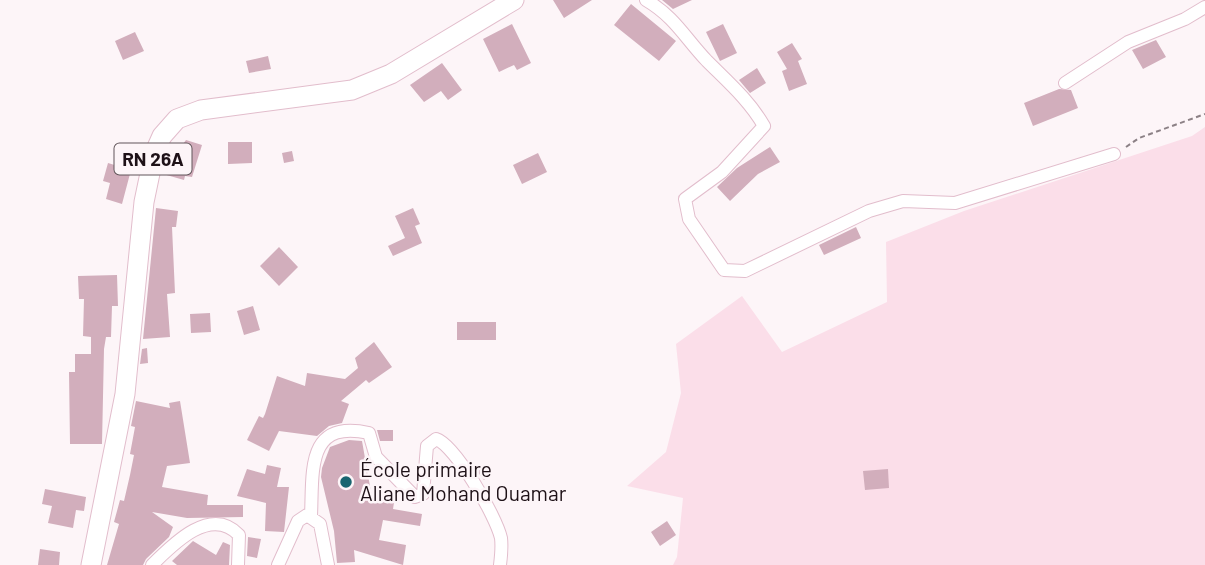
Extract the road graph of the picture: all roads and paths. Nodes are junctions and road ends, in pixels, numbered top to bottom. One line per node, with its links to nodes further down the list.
1 (514, 0): 8 (main road, RN 26A)
2 (646, 0): 6 (street)
3 (1205, 8): 4 (street)
4 (1065, 83)
5 (1205, 114): 6 (path)
6 (1114, 155)
7 (311, 516): 11 (street); 12 (street); 13 (street)
8 (91, 565)
9 (152, 565): 10 (street)
10 (238, 565)
11 (278, 565)
12 (328, 565)
13 (500, 565)

